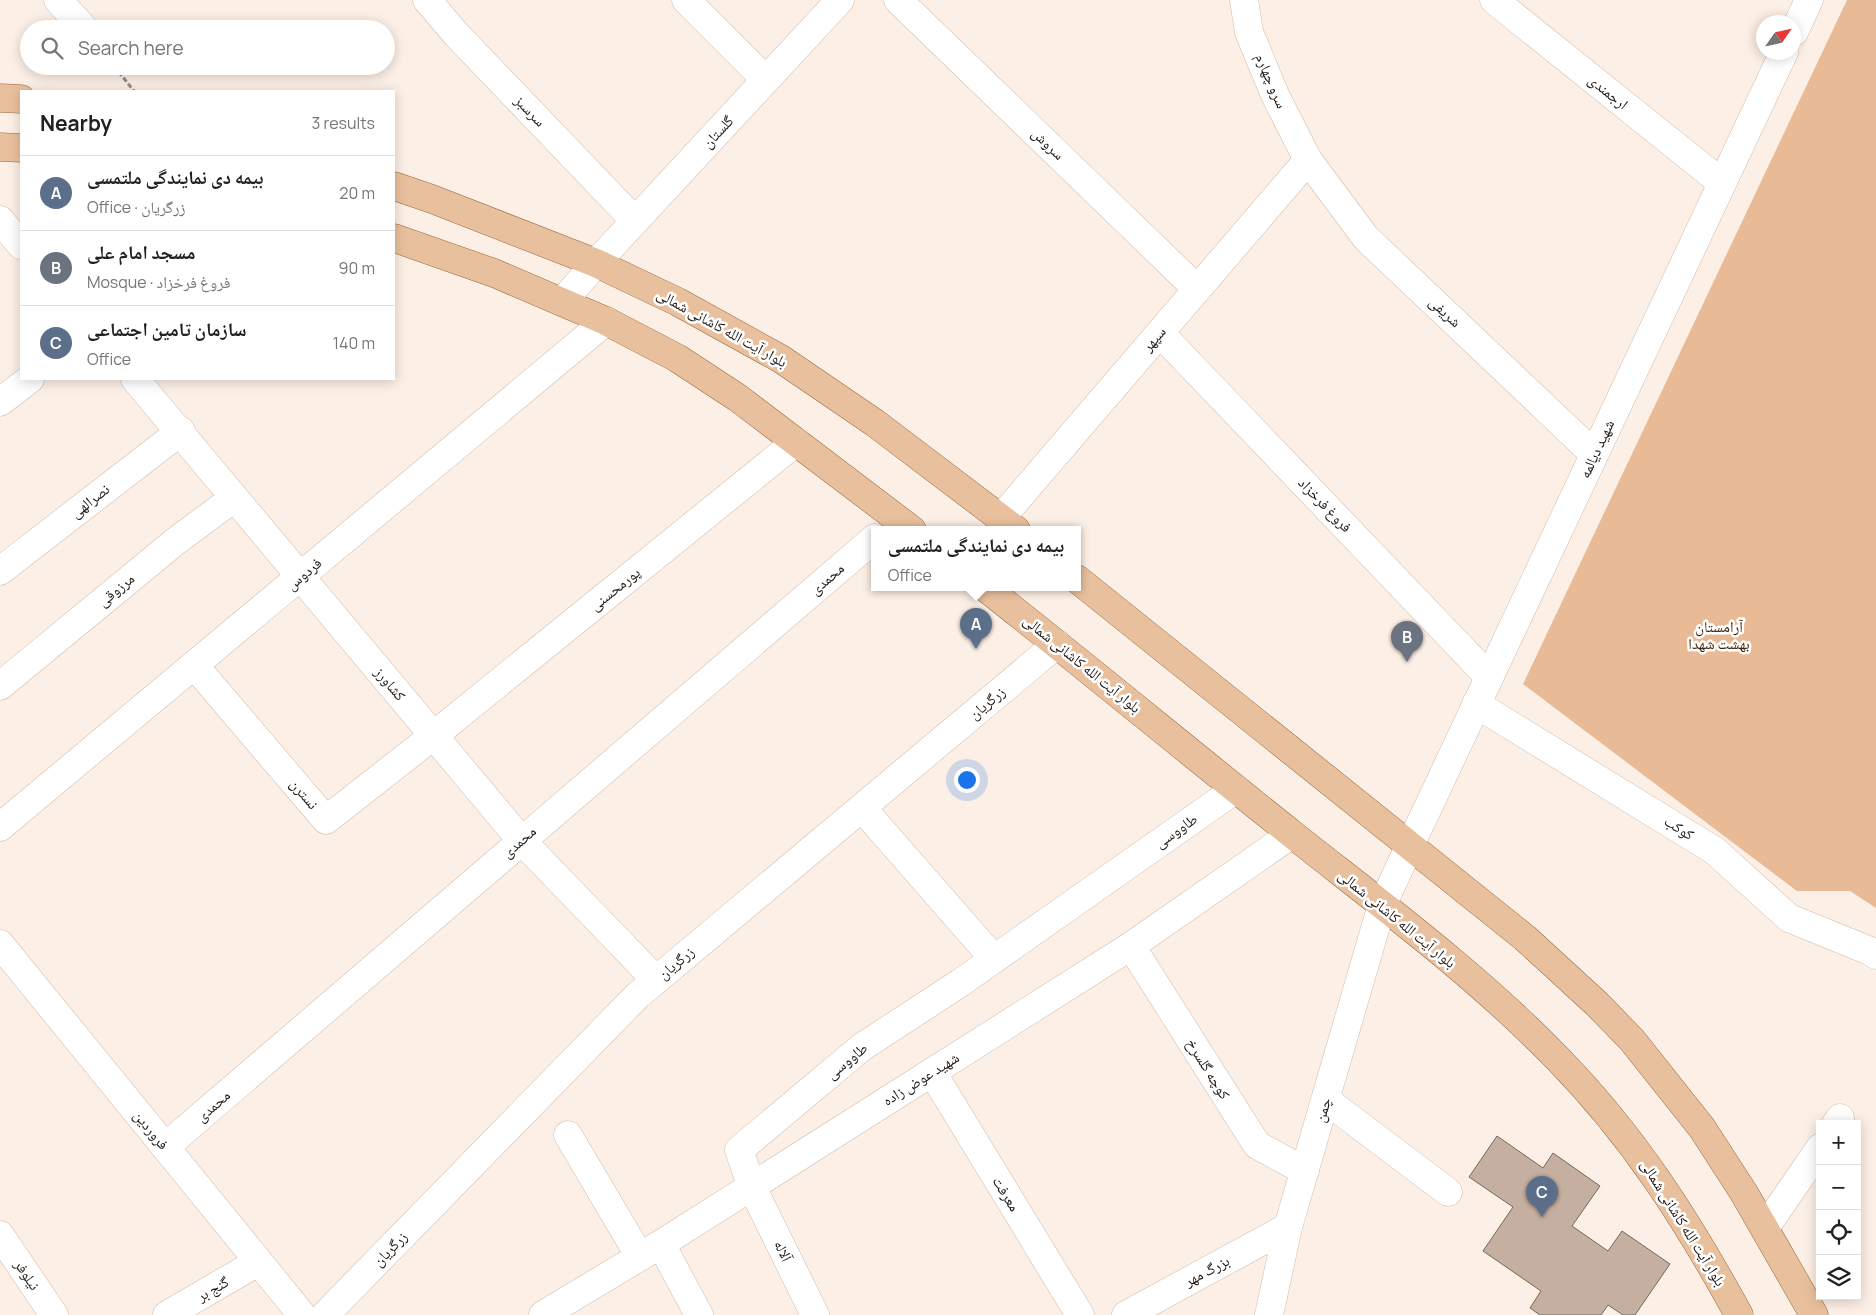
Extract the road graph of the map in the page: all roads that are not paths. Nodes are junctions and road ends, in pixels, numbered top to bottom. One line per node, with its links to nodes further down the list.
1 (58, 0): 10 (street)
2 (427, 0): 20 (street, سرسبز)
3 (686, 0): 12 (street)
4 (840, 0): 12 (street, گلستان)
5 (898, 0): 25 (street, سروش)
6 (1244, 0): 17 (street, سرو چهارم)
7 (1494, 0): 18 (street, ارجمندی)
8 (1809, 0): 9 (street)
9 (1801, 17)
10 (76, 20)
11 (1780, 60): 18 (street, شهید دیالمه)
12 (766, 80): 20 (street, گلستان)
13 (0, 98): 14 (main road)
14 (20, 99)
15 (0, 146): 16 (main road)
16 (20, 148)
17 (1308, 160): 25 (street, سپهر); 34 (street, شریفی)
18 (1722, 183): 34 (street, شهید دیالمه)
19 (395, 186): 24 (main road, بلوار آیت الله کاشانی شمالی)
20 (635, 221): 24 (street, گلستان)
21 (1, 224): 23 (street)
22 (395, 238): 26 (main road)
23 (20, 245)
24 (596, 263): 26 (street, گلستان); 36 (main road, بلوار آیت الله کاشانی شمالی)
25 (1197, 289): 28 (street, سپهر)
26 (562, 302): 27 (main road)
27 (606, 321): 33 (main road); 40 (street, فردوس)
28 (1160, 333): 36 (street, سپهر); 45 (street, فروغ فرخزاد)
29 (29, 380): 31 (street)
30 (136, 380): 32 (street, کشاورز)
31 (0, 402)
32 (181, 431): 35 (street, کشاورز); 39 (street, نصرالهی)
33 (796, 442): 37 (main road); 48 (street, پورمحسنی)
34 (1594, 454): 45 (street, شهید دیالمه)
35 (234, 498): 40 (street, کشاورز); 46 (street, مرزوقی)
36 (1008, 524)
37 (898, 526)
38 (871, 541): 53 (street, محمدی)
39 (0, 571)
40 (301, 576): 44 (street, فردوس); 48 (street, کشاورز)
41 (1081, 583): 54 (main road)
42 (990, 591): 43 (main road, بلوار آیت الله کاشانی شمالی)
43 (1057, 644): 49 (main road, بلوار آیت الله کاشانی شمالی); 50 (street, زرگریان)
44 (194, 665): 48 (street, نسترن); 51 (street, فردوس)
45 (1489, 677): 47 (street, شهید دیالمه)
46 (0, 686)
47 (1476, 704): 54 (street, شهید دیالمه); 58 (street, کوکب)
48 (433, 736): 53 (street, کشاورز)
49 (1236, 789): 52 (main road, بلوار آیت الله کاشانی شمالی); 59 (street, طاووسی)
50 (862, 808): 59 (street); 60 (street, زرگریان)
51 (0, 827)
52 (1292, 834): 55 (main road, بلوار آیت الله کاشانی شمالی); 57 (street, شهید عوض زاده)
53 (521, 840): 60 (street, کشاورز); 64 (street, محمدی)
54 (1410, 846): 55 (street, چمن); 70 (main road)
55 (1382, 905): 62 (street, چمن); 84 (main road, بلوار آیت الله کاشانی شمالی)
56 (0, 944): 64 (street, فروردین)
57 (1131, 946): 61 (street, شهید عوض زاده); 66 (street, کوچه گلسرخ)
58 (1876, 955)
59 (994, 959): 67 (street, طاووسی)
60 (656, 980): 77 (street, زرگریان)
61 (932, 1072): 67 (street, شهید عوض زاده); 81 (street, معرفت)
62 (1326, 1100): 66 (street, چمن); 68 (street)
63 (568, 1136): 72 (street)
64 (165, 1147): 73 (street, فروردین)
65 (1816, 1154): 70 (street)
66 (1305, 1171): 69 (street, چمن)
67 (752, 1187): 72 (street, شهید عوض زاده); 80 (street, آلاله)
68 (1448, 1192)
69 (1288, 1227): 82 (street, بزرگ مهر); 83 (street, چمن)
70 (1765, 1228): 85 (main road)
71 (0, 1235): 74 (street, نیلوفر)
72 (650, 1250): 78 (street, شهید عوض زاده); 79 (street)
73 (258, 1262): 75 (street, گنج بر); 76 (street, فروردین)
74 (54, 1315)
75 (167, 1315)
76 (302, 1315)
77 (326, 1315)
78 (543, 1315)
79 (699, 1315)
80 (815, 1315)
81 (1080, 1315)
82 (1126, 1315)
83 (1269, 1315)
84 (1738, 1315)
85 (1814, 1315)

